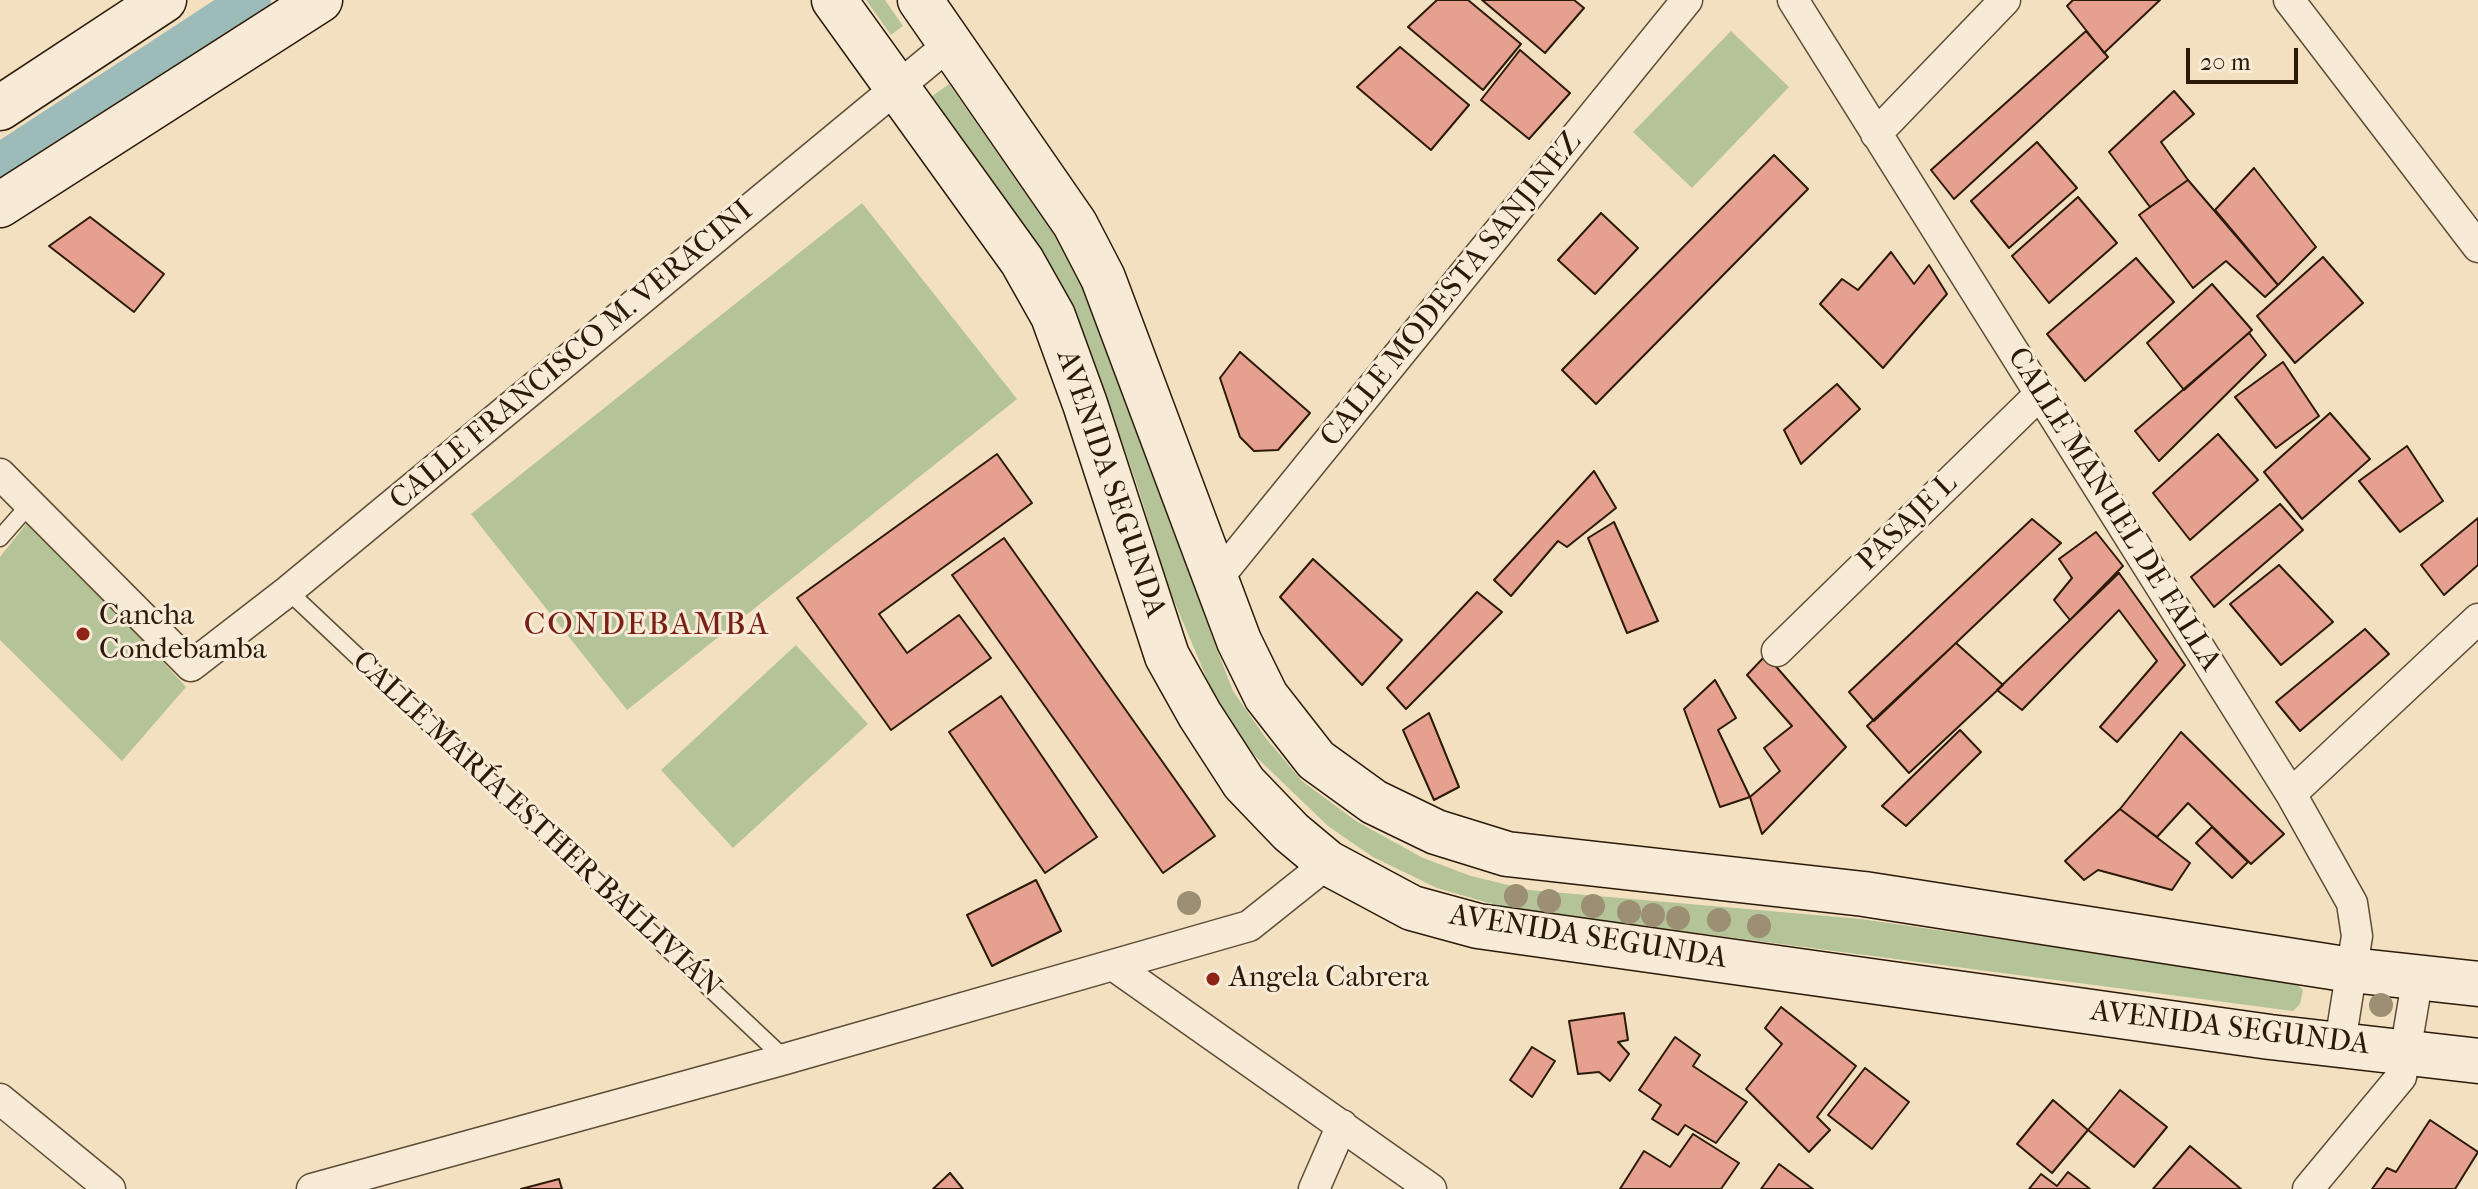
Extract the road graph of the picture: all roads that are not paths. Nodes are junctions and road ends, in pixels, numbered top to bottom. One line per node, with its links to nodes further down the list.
1 (164, 0): 11 (main road)
2 (320, 0): 13 (main road)
3 (834, 0): 10 (main road, AVENIDA SEGUNDA)
4 (920, 0): 9 (main road, AVENIDA SEGUNDA)
5 (1687, 0): 19 (street, CALLE MODESTA SANJINEZ)
6 (1793, 0): 12 (street, CALLE MANUEL DE FALLA)
7 (2005, 0): 12 (street)
8 (2289, 0): 14 (street)
9 (951, 43): 10 (street, CALLE FRANCISCO M. VERACINI); 19 (main road, AVENIDA SEGUNDA)
10 (897, 88): 20 (street, CALLE FRANCISCO M. VERACINI); 24 (main road, AVENIDA SEGUNDA)
11 (0, 108)
12 (1876, 134): 15 (street, CALLE MANUEL DE FALLA)
13 (0, 205)
14 (2478, 247)
15 (2040, 394): 22 (street, PASAJE L); 23 (street, CALLE MANUEL DE FALLA)
16 (0, 474): 17 (street)
17 (30, 504): 18 (lane); 20 (street, CALLE FRANCISCO M. VERACINI)
18 (0, 538)
19 (1216, 580): 26 (main road, AVENIDA SEGUNDA)
20 (288, 591): 31 (lane, CALLE MARÍA ESTHER BALLIVIÁN)
21 (2478, 619): 23 (street)
22 (1777, 651)
23 (2291, 794): 26 (street, CALLE MANUEL DE FALLA)
24 (1328, 863): 25 (street); 29 (main road, AVENIDA SEGUNDA)
25 (1113, 965): 31 (street); 34 (street)
26 (2351, 970): 27 (main road, AVENIDA SEGUNDA); 29 (street, CALLE MANUEL DE FALLA)
27 (2418, 976): 28 (main road, AVENIDA SEGUNDA); 30 (street)
28 (2478, 984)
29 (2340, 1043): 30 (main road, AVENIDA SEGUNDA)
30 (2406, 1051): 32 (main road, AVENIDA SEGUNDA); 39 (street)
31 (785, 1059): 36 (street)
32 (2478, 1061)
33 (0, 1099): 35 (street)
34 (1342, 1125): 37 (street); 38 (street)
35 (110, 1189)
36 (312, 1189)
37 (1314, 1189)
38 (1431, 1189)
39 (2308, 1189)

